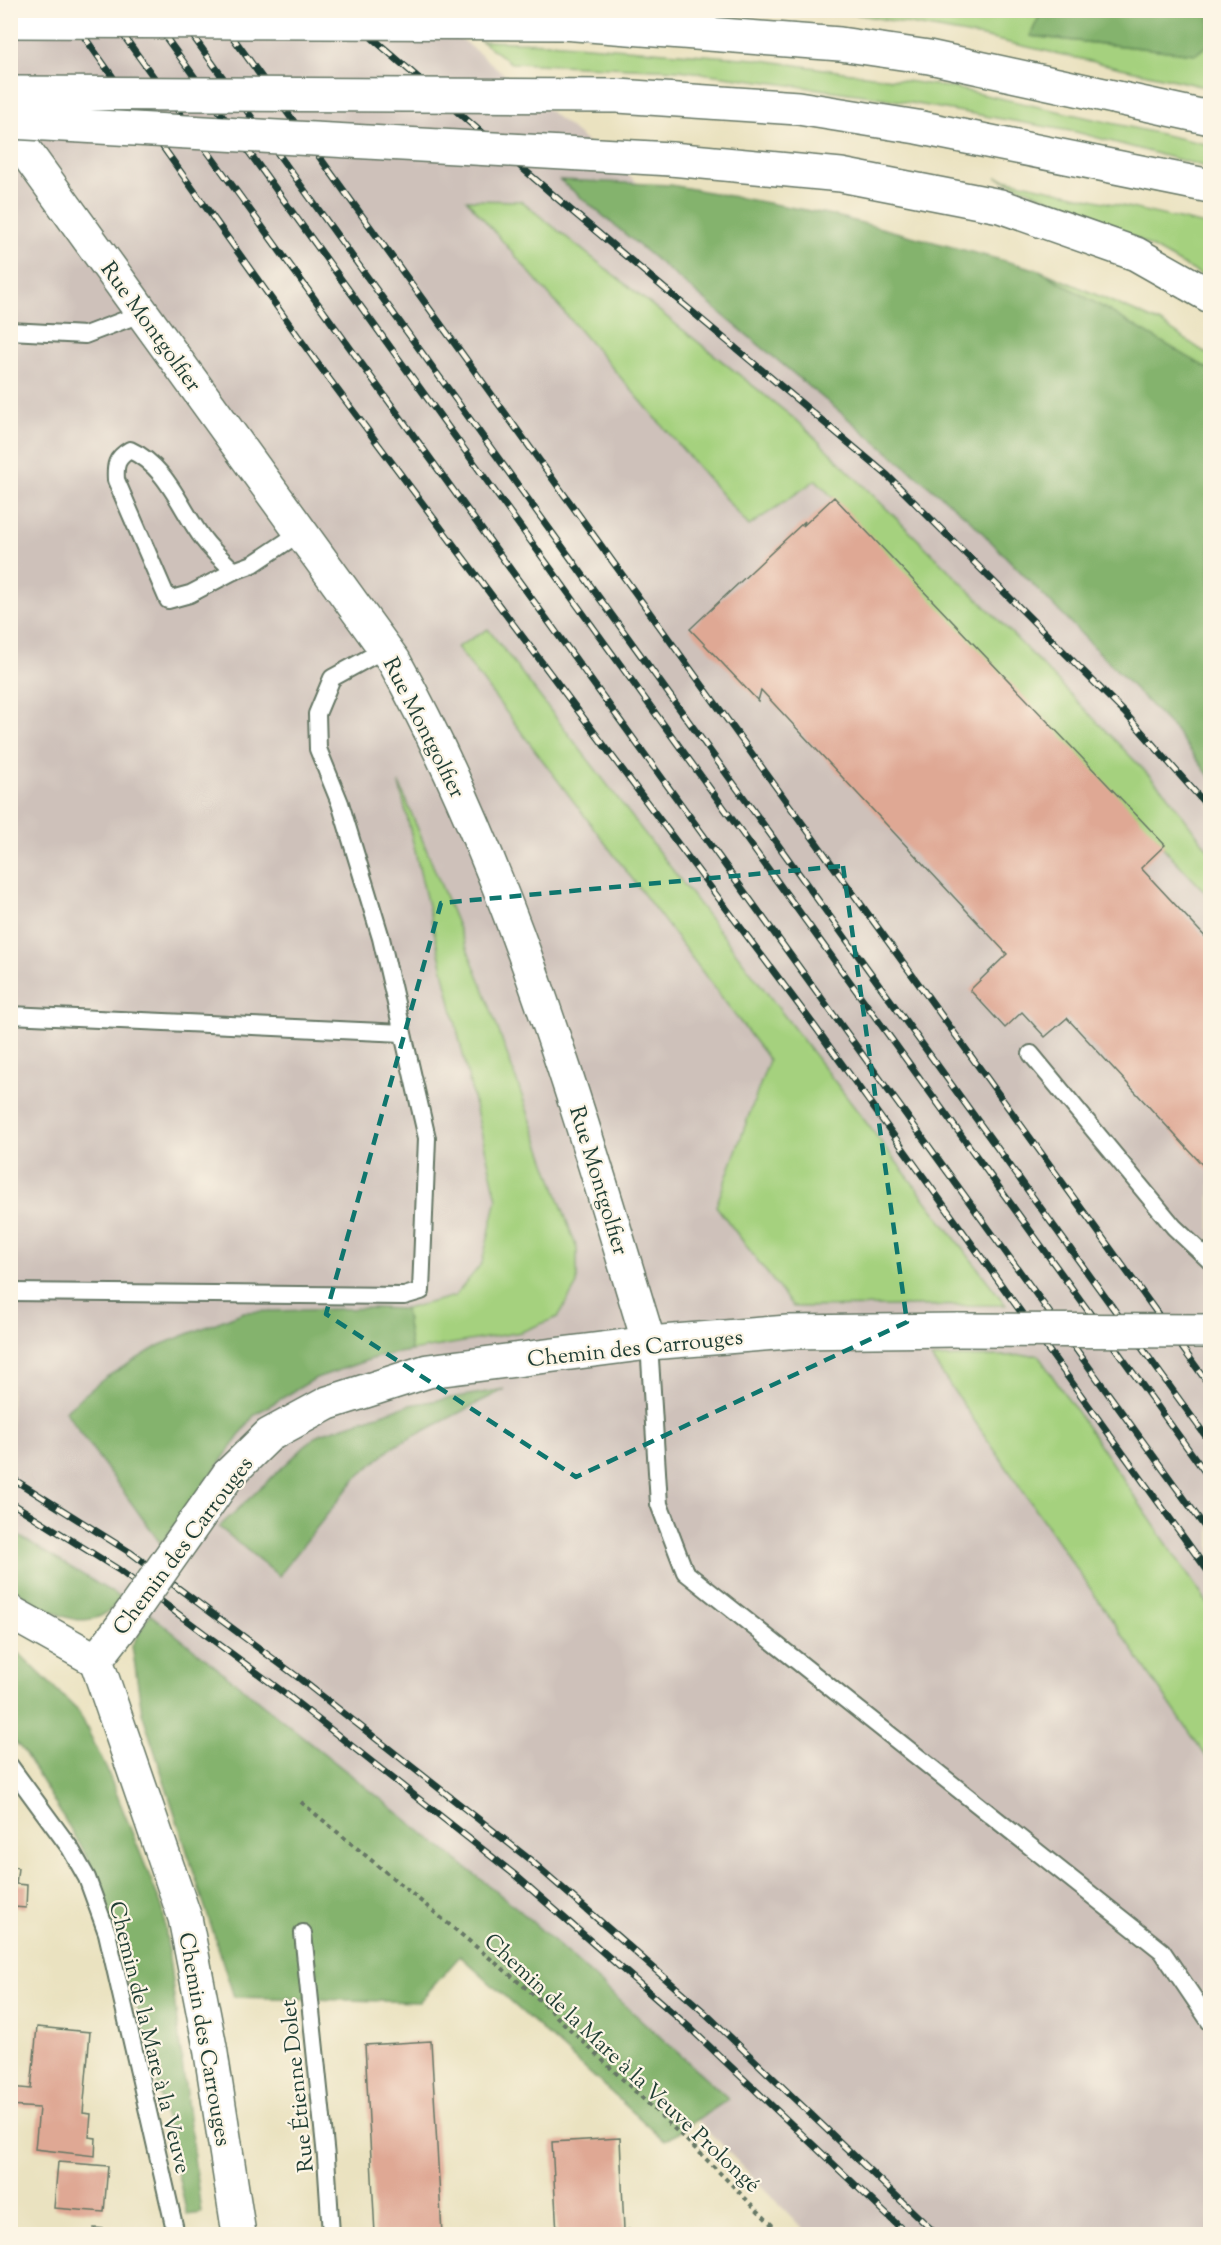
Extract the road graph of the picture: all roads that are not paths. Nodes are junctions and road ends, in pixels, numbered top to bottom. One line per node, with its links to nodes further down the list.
1 (10, 21): 3 (main road, bridge)
2 (10, 93): 6 (main road, bridge)
3 (1210, 118)
4 (10, 122): 7 (main road, bridge)
5 (10, 130): 8 (main road, Rue Montgolfier)
6 (1210, 186)
7 (1210, 296)
8 (143, 313): 9 (lane); 10 (main road, Rue Montgolfier)
9 (10, 331)
10 (301, 532): 11 (lane); 12 (main road, Rue Montgolfier)
11 (234, 571): 11 (lane)
12 (385, 649): 14 (lane); 19 (main road, Rue Montgolfier)
13 (10, 1015): 14 (lane)
14 (402, 1033): 17 (lane)
15 (1031, 1054): 16 (lane)
16 (1210, 1261)
17 (10, 1292)
18 (1210, 1331): 19 (main road, Chemin des Carrouges, bridge)
19 (649, 1343): 21 (main road, Chemin des Carrouges, bridge); 24 (lane)
20 (10, 1612): 21 (main road)
21 (96, 1660): 26 (main road, Chemin des Carrouges)
22 (10, 1766): 25 (lane, Chemin de la Mare à la Veuve)
23 (303, 1933): 27 (lane, Rue Étienne Dolet)
24 (1210, 2022)
25 (176, 2235)
26 (239, 2235)
27 (331, 2235)

